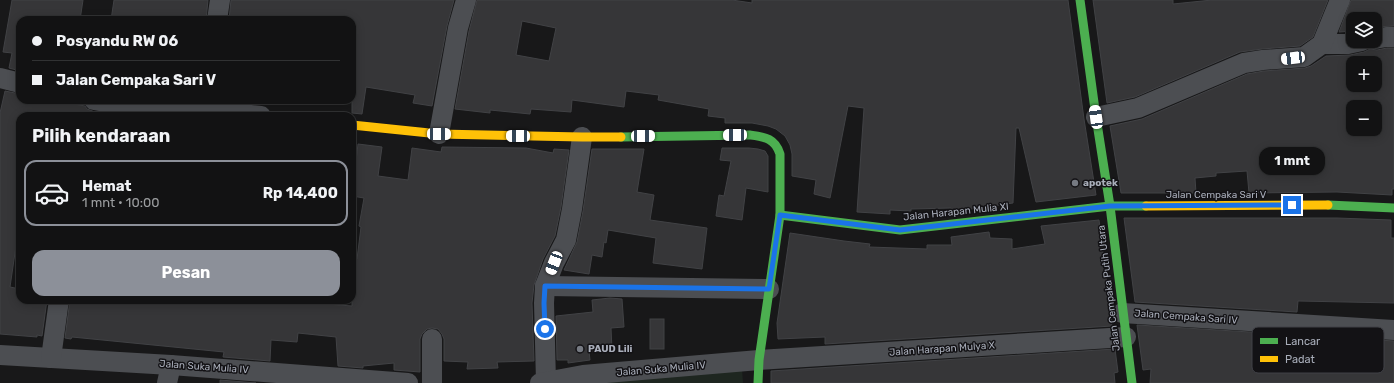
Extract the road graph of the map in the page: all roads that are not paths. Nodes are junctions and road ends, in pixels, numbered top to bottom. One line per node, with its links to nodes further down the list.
1 (220, 0): 5 (street)
2 (466, 0): 17 (street)
3 (1080, 0): 15 (street, Jalan Cempaka Putih Utara)
4 (1340, 0): 8 (street)
5 (218, 16)
6 (1394, 37): 7 (street)
7 (1382, 38)
8 (1322, 44): 9 (street); 15 (street)
9 (1346, 44)
10 (0, 78): 11 (street)
11 (16, 82)
12 (116, 104): 13 (street)
13 (212, 106): 14 (street)
14 (241, 112)
15 (1096, 117): 19 (street, Jalan Cempaka Putih Utara)
16 (356, 125): 17 (street)
17 (439, 134): 18 (street)
18 (582, 137): 21 (street); 22 (street)
19 (1110, 206): 20 (street, Jalan Cempaka Sari V); 21 (street, Jalan Harapan Mulia XI); 25 (street, Jalan Cempaka Putih Utara)
20 (1394, 208)
21 (780, 215): 23 (street)
22 (545, 286): 23 (street); 38 (street)
23 (769, 289): 33 (street)
24 (58, 304): 32 (street)
25 (1122, 313): 26 (street, Jalan Cempaka Sari IV); 29 (street, Jalan Cempaka Putih Utara)
26 (1346, 327)
27 (1384, 329): 28 (street, Jalan Cempaka Sari IV)
28 (1394, 330)
29 (1126, 338): 33 (street, Jalan Harapan Mulya X); 40 (street, Jalan Cempaka Putih Utara)
30 (432, 339): 37 (street)
31 (0, 355): 32 (street, Jalan Suka Mulia IV)
32 (51, 358): 34 (street, Jalan Suka Mulia IV)
33 (759, 360): 35 (street, Jalan Suka Mulia IV); 39 (street)
34 (169, 374): 36 (street, Jalan Suka Mulia IV)
35 (583, 379): 38 (street, Jalan Suka Mulia IV)
36 (408, 383)
37 (432, 383)
38 (543, 383)
39 (758, 383)
40 (1132, 383)

